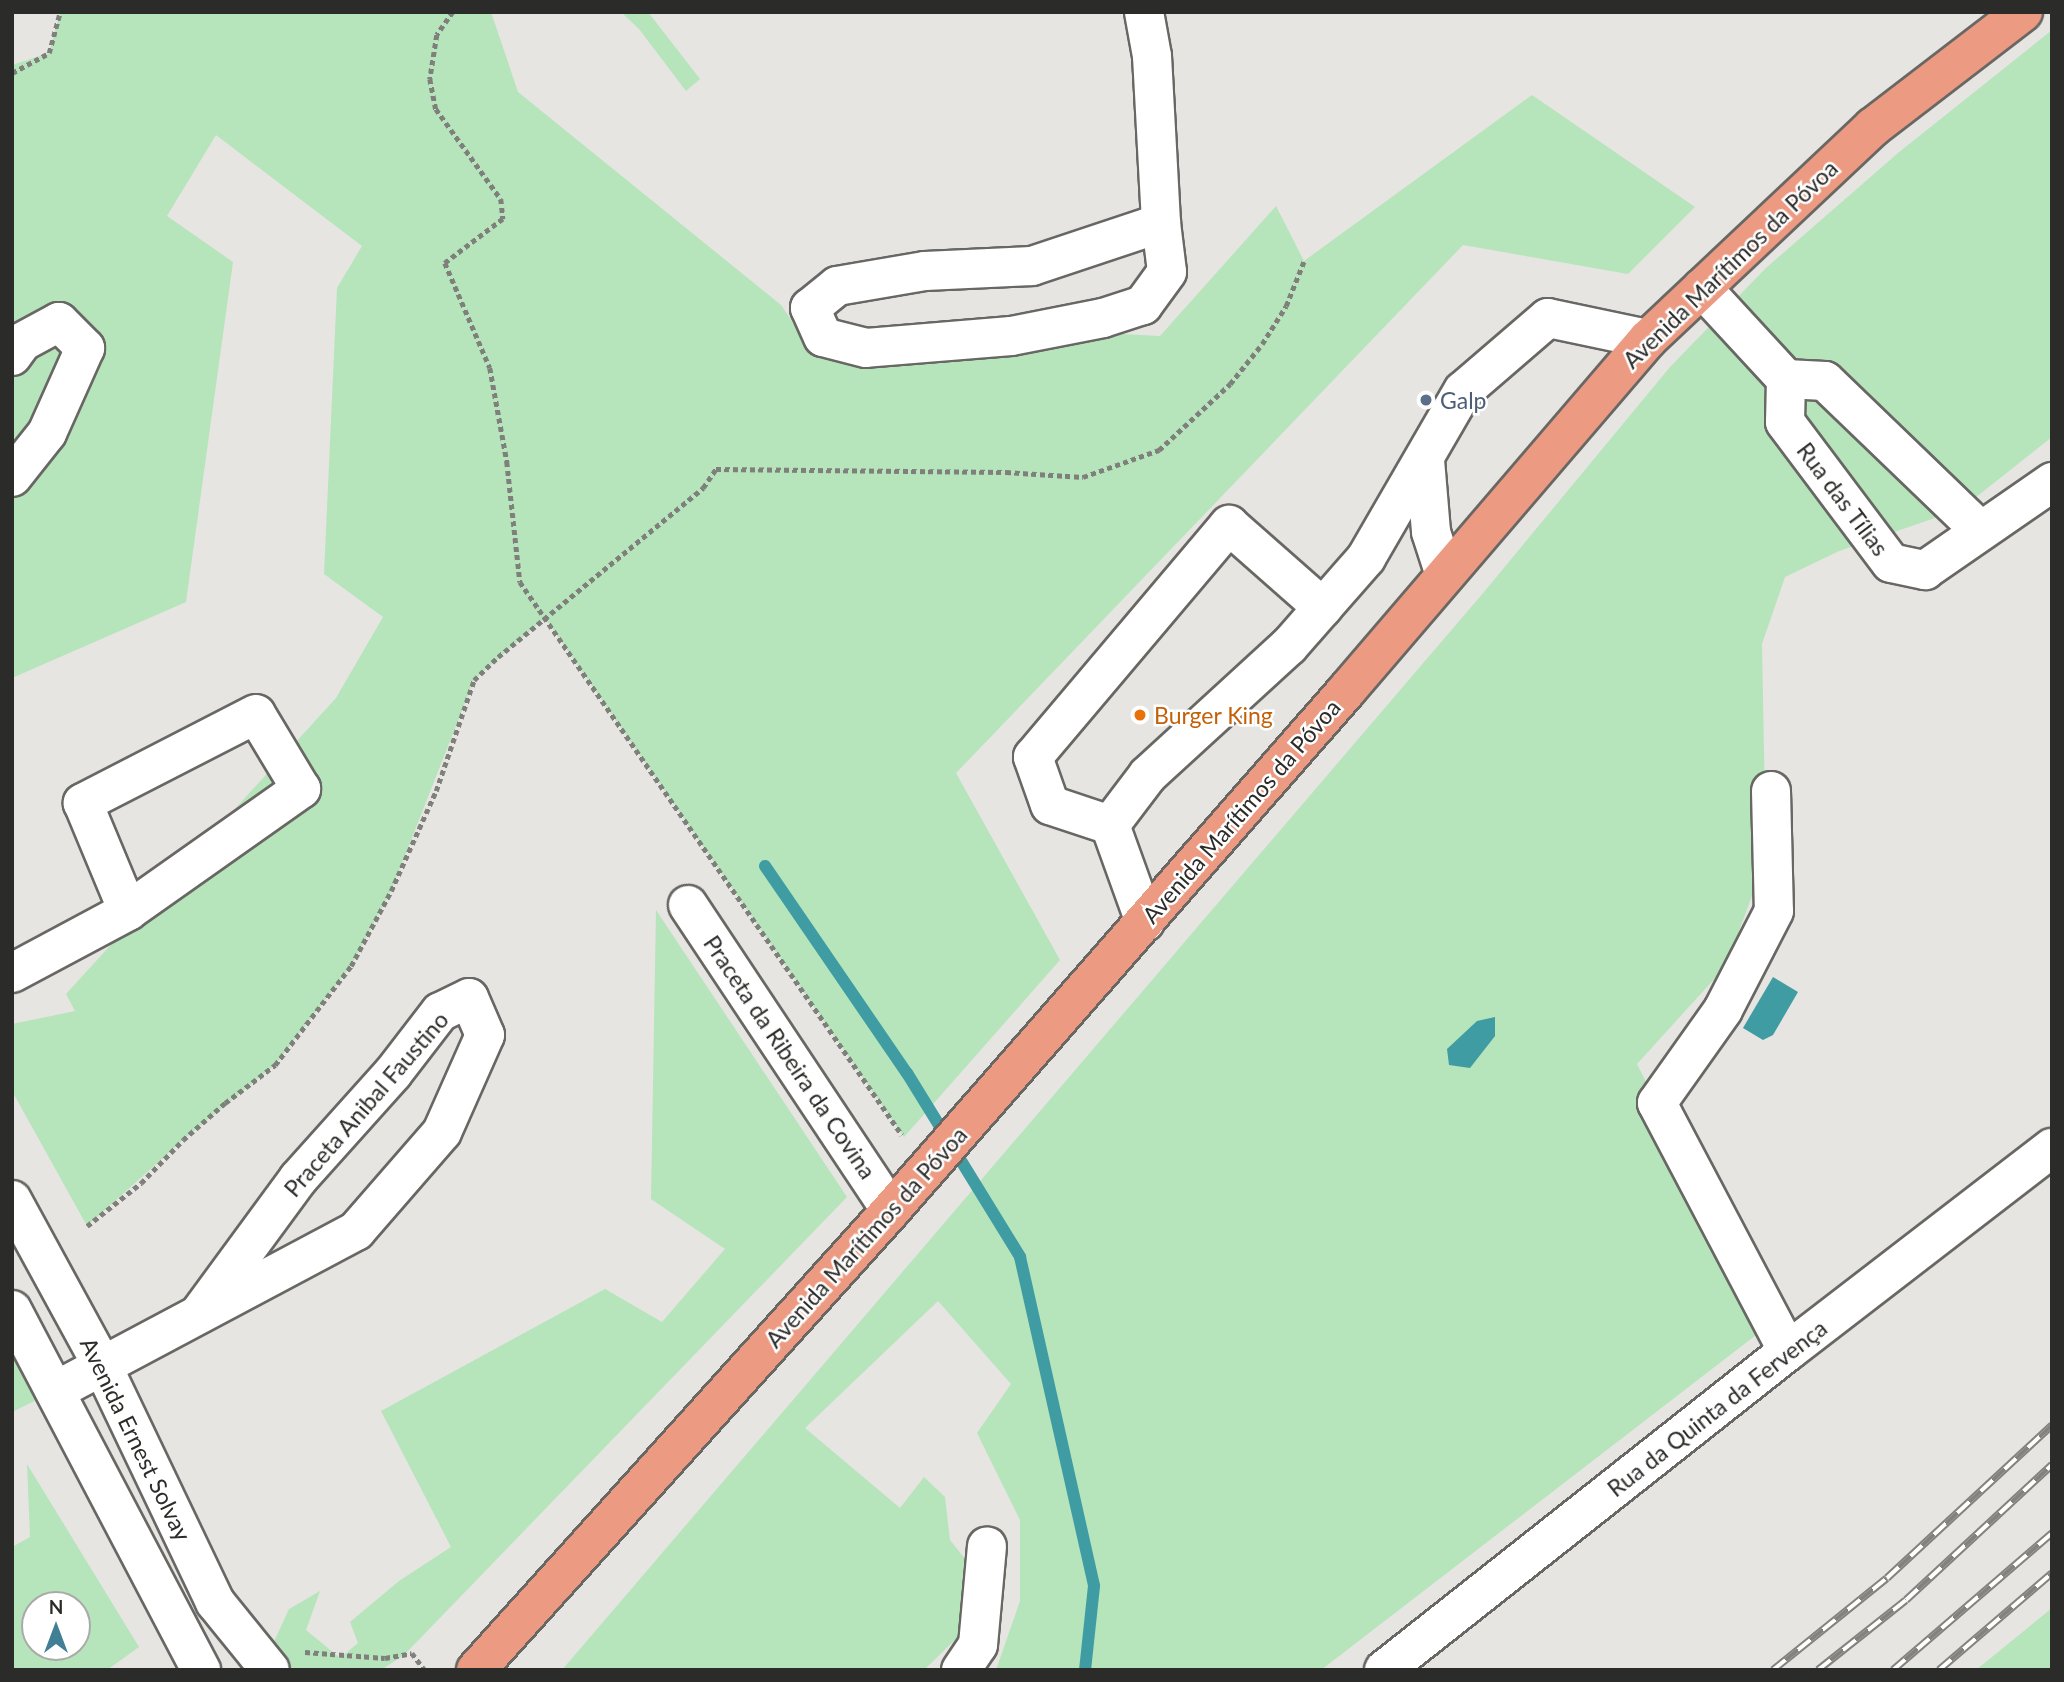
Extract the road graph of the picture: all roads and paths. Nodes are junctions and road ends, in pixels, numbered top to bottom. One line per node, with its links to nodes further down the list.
1 (60, 12): 5 (path)
2 (453, 12): 25 (path)
3 (1144, 12): 6 (street)
4 (2023, 12): 8 (main road, Avenida Marítimos da Póvoa)
5 (12, 73)
6 (1161, 223): 6 (street)
7 (1304, 261): 28 (path, bridge)
8 (1702, 288): 9 (main road, Avenida Marítimos da Póvoa); 11 (street)
9 (1648, 339): 12 (street); 16 (main road, Avenida Marítimos da Póvoa)
10 (12, 356): 13 (street)
11 (1786, 379): 15 (street); 15 (street, Rua das Tílias)
12 (1425, 460): 16 (street); 17 (street)
13 (12, 477)
14 (2052, 482): 15 (street, Rua das Tílias)
15 (1980, 530)
16 (1446, 575): 22 (main road, Avenida Marítimos da Póvoa)
17 (1323, 608): 19 (street); 19 (street)
18 (1770, 791): 31 (street)
19 (1110, 825): 22 (street)
20 (688, 905): 25 (street, Praceta da Ribeira da Covina)
21 (128, 911): 21 (street); 23 (street)
22 (1144, 922): 27 (main road, Avenida Marítimos da Póvoa)
23 (12, 974)
24 (2052, 1148): 31 (street, Rua da Quinta da Fervença)
25 (869, 1177): 27 (street, Praceta da Ribeira da Covina)
26 (12, 1199): 32 (street, Avenida Ernest Solvay)
27 (891, 1210): 35 (main road, Avenida Marítimos da Póvoa)
28 (87, 1226)
29 (12, 1310): 33 (street, Avenida Ernest Solvay)
30 (199, 1314): 30 (street, Praceta Anibal Faustino); 32 (street, Praceta Anibal Faustino)
31 (1788, 1351): 41 (street, Rua da Quinta da Fervença)
32 (102, 1365): 33 (street, Praceta Anibal Faustino); 37 (street, Avenida Ernest Solvay)
33 (55, 1391): 36 (street, Avenida Ernest Solvay)
34 (987, 1546): 40 (street)
35 (485, 1658): 39 (main road, Avenida Marítimos da Póvoa)
36 (187, 1664)
37 (269, 1669): 38 (path)
38 (425, 1670)
39 (450, 1670)
40 (961, 1670)
41 (1384, 1670)

